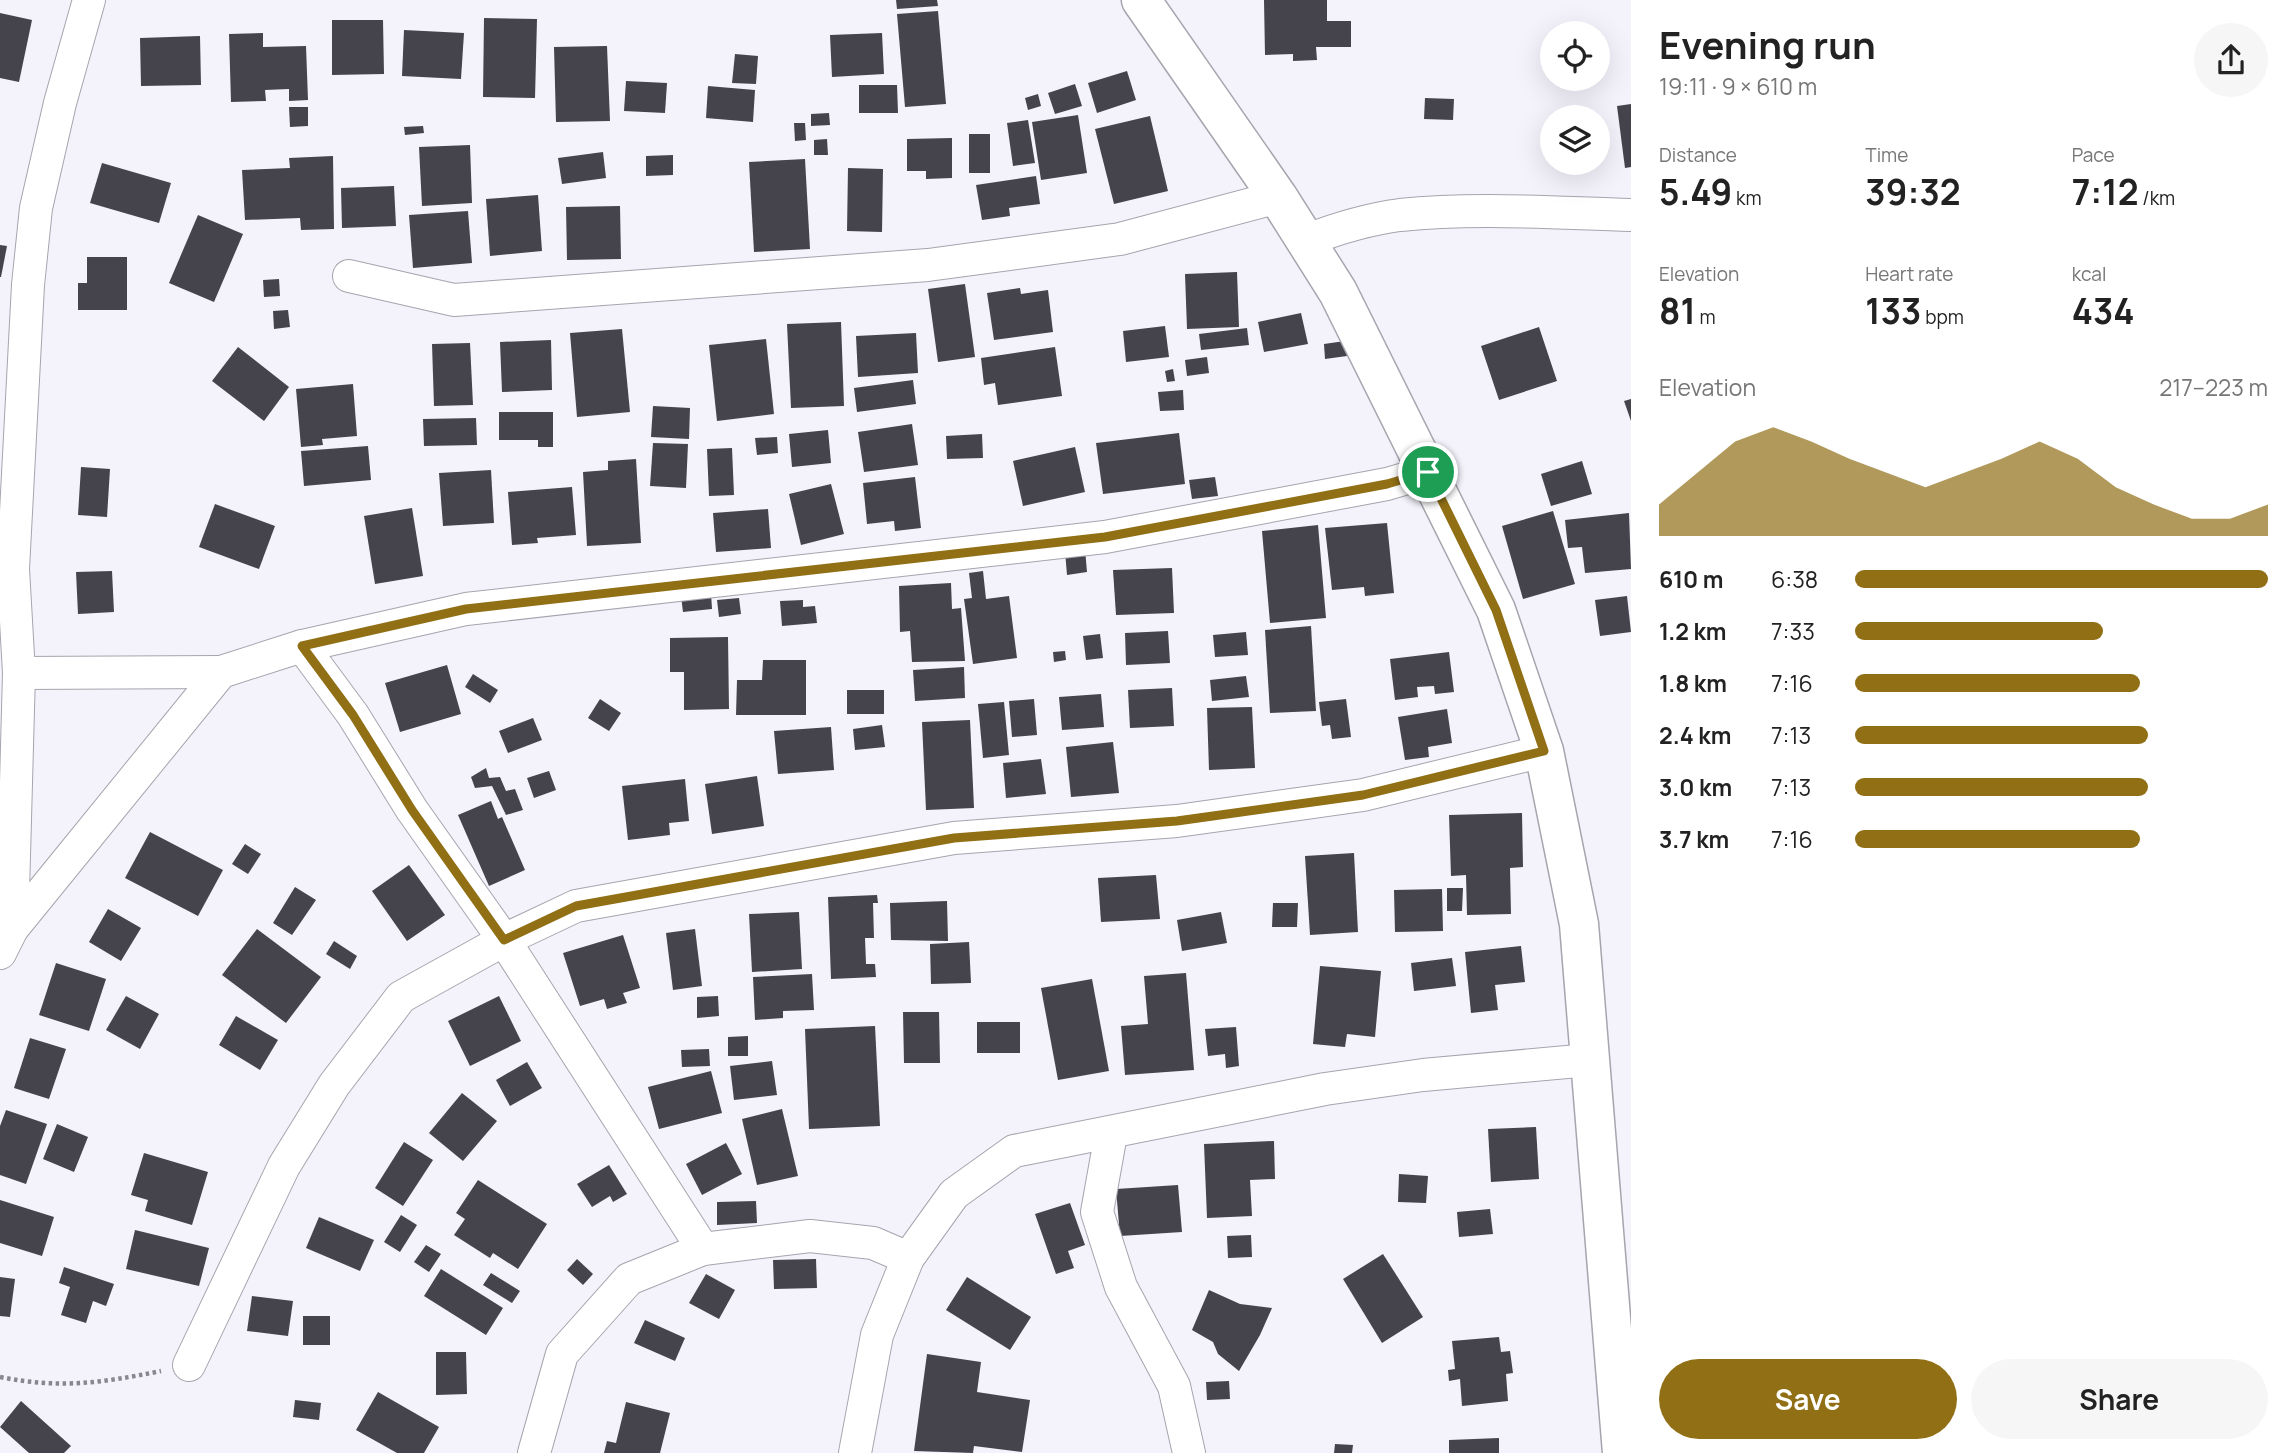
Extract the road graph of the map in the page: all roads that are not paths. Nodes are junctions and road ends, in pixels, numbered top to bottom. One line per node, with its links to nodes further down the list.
1 (89, 0): 8 (street)
2 (1141, 0): 3 (street)
3 (1278, 197): 5 (street); 6 (street)
4 (1631, 215): 5 (street)
5 (1307, 240): 7 (street)
6 (349, 276)
7 (1428, 472): 9 (street); 12 (street)
8 (7, 568): 11 (street)
9 (302, 646): 10 (street); 13 (street)
10 (221, 672): 11 (street); 14 (street)
11 (19, 673): 14 (street)
12 (1544, 751): 13 (street); 15 (street)
13 (504, 940): 17 (street); 19 (street)
14 (6, 941)
15 (1589, 1060): 16 (street); 23 (street)
16 (1111, 1134): 18 (street); 22 (street)
17 (703, 1249): 18 (street); 20 (street)
18 (908, 1258): 21 (street)
19 (190, 1365)
20 (534, 1453)
21 (855, 1453)
22 (1189, 1453)
23 (1622, 1453)

